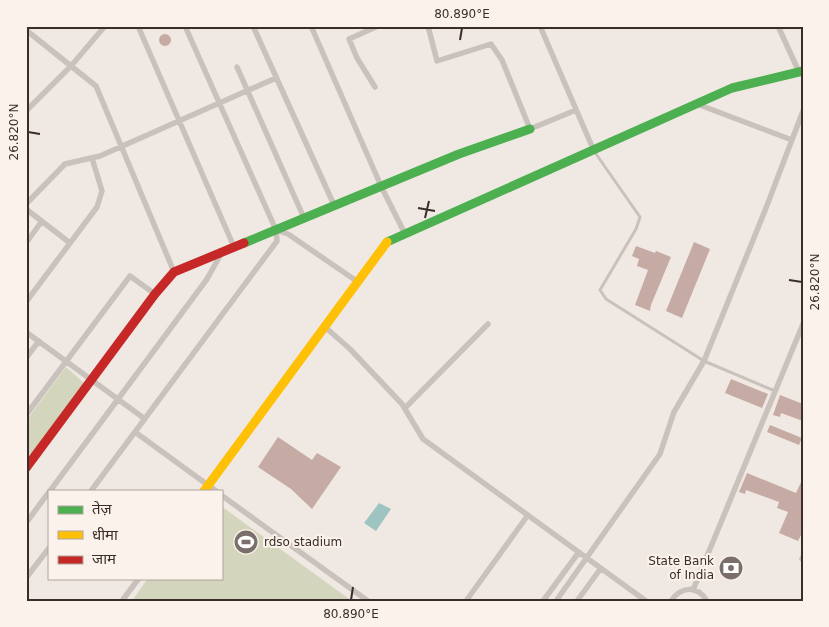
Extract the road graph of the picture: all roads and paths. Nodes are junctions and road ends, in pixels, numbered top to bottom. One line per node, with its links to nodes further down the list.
1 (105, 26): 11 (street)
2 (138, 26): 22 (street)
3 (184, 26): 17 (street)
4 (253, 26): 14 (street)
5 (311, 26): 28 (street)
6 (378, 26): 15 (street)
7 (428, 26): 23 (street)
8 (540, 26): 19 (street)
9 (778, 26): 13 (street)
10 (26, 30): 11 (street)
11 (71, 66): 20 (street); 25 (street)
12 (236, 67): 16 (street)
13 (801, 71): 18 (street)
14 (276, 78): 16 (street); 30 (street)
15 (375, 87)
16 (246, 91): 17 (street); 32 (street)
17 (219, 103): 22 (street); 34 (street)
18 (696, 104): 24 (street); 26 (street)
19 (576, 110): 23 (street); 26 (street)
20 (26, 111)
21 (803, 111): 24 (street)
22 (179, 121): 25 (street); 38 (street)
23 (530, 129): 28 (street)
24 (792, 140): 50 (street)
25 (121, 147): 27 (street); 40 (street)
26 (594, 151): 35 (street); 50 (lane)
27 (92, 158): 29 (street); 37 (street)
28 (381, 186): 30 (street); 35 (street)
29 (26, 204)
30 (334, 205): 32 (street)
31 (26, 209): 33 (street)
32 (304, 218): 34 (street)
33 (42, 221): 36 (street); 37 (street)
34 (276, 230): 38 (street); 41 (street); 57 (street)
35 (405, 234): 41 (street)
36 (26, 243)
37 (70, 243): 43 (street)
38 (234, 247): 39 (street)
39 (222, 252): 40 (street); 54 (street)
40 (174, 272): 42 (street)
41 (358, 282): 46 (street)
42 (155, 294): 51 (street); 52 (street)
43 (26, 302)
44 (488, 324): 55 (street)
45 (803, 324): 53 (street)
46 (325, 327): 55 (street); 60 (street)
47 (26, 332): 48 (street)
48 (39, 341): 49 (street); 51 (street)
49 (26, 358)
50 (704, 361): 53 (lane); 69 (street)
51 (66, 362): 52 (street); 56 (street)
52 (91, 380): 54 (street); 59 (street)
53 (775, 391): 73 (street)
54 (117, 399): 57 (street); 61 (street)
55 (405, 408): 65 (street)
56 (26, 415)
57 (145, 419): 58 (street)
58 (135, 432): 60 (street); 62 (street)
59 (26, 468)
60 (209, 489)
61 (50, 490)
62 (92, 490)
63 (48, 492): 66 (street)
64 (222, 496): 75 (street)
65 (528, 515): 68 (street); 76 (street)
66 (26, 523)
67 (48, 549): 71 (street)
68 (579, 552): 69 (street); 77 (street)
69 (587, 558): 70 (street); 78 (street)
70 (600, 568): 79 (street); 80 (street)
71 (26, 578)
72 (138, 580): 74 (street)
73 (693, 590): 81 (street); 82 (street)
74 (122, 601)
75 (368, 601)
76 (466, 601)
77 (543, 601)
78 (556, 601)
79 (576, 601)
80 (646, 601)
81 (670, 601)
82 (707, 601)

